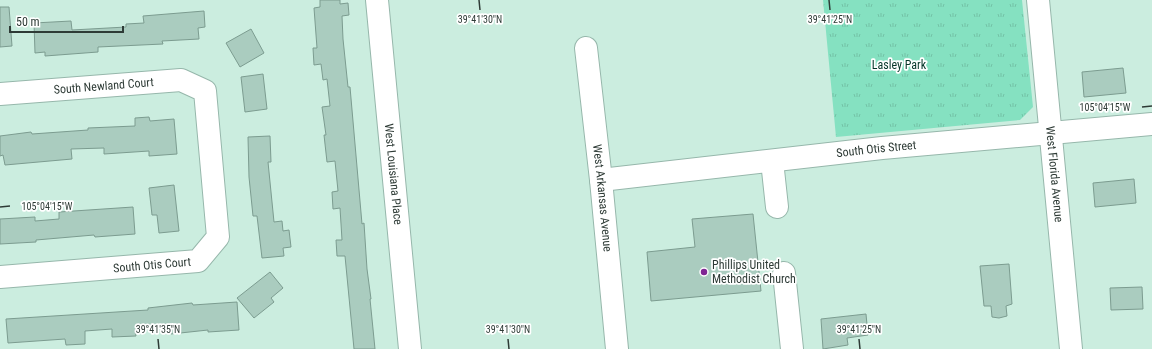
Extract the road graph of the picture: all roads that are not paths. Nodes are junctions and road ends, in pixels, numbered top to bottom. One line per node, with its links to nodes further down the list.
1 (377, 0): 13 (street, West Louisiana Place)
2 (1038, 0): 7 (street, West Florida Avenue)
3 (586, 48): 9 (street, West Arkansas Avenue)
4 (205, 91): 5 (street, South Newland Court); 12 (street, South Otis Court)
5 (0, 94)
6 (1152, 124): 7 (street, South Otis Street)
7 (1051, 133): 8 (street, South Otis Street); 16 (street, West Florida Avenue)
8 (772, 161): 9 (street, South Otis Street); 10 (street)
9 (601, 180): 14 (street, West Arkansas Avenue)
10 (777, 208)
11 (784, 273): 15 (street)
12 (0, 277)
13 (410, 349)
14 (617, 349)
15 (792, 349)
16 (1071, 349)

